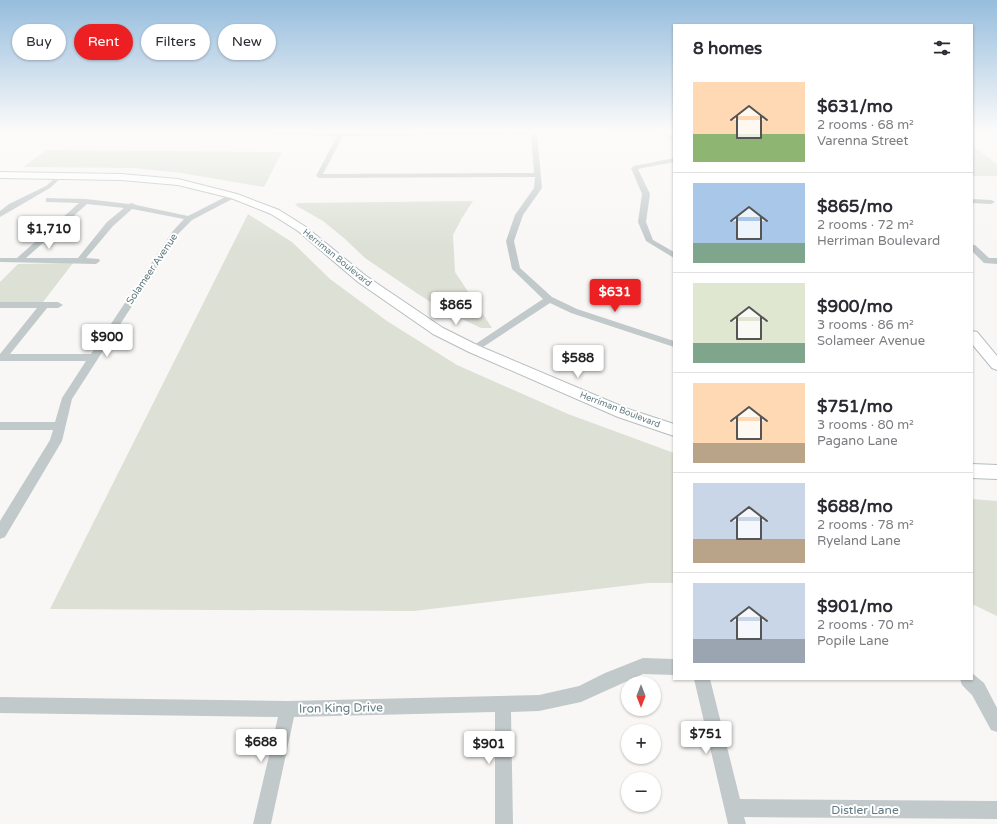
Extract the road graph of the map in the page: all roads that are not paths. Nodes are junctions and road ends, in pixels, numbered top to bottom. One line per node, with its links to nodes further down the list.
1 (322, 170): 4 (street)
2 (538, 170): 4 (street)
3 (635, 170): 16 (street)
4 (538, 175): 22 (street)
5 (0, 176): 6 (main road, Herriman Boulevard)
6 (60, 176): 7 (main road, Herriman Boulevard); 13 (street)
7 (234, 196): 14 (street, Solameer Avenue); 28 (main road, Herriman Boulevard)
8 (49, 200): 9 (street)
9 (86, 201): 12 (street); 18 (street)
10 (973, 201): 11 (street)
11 (991, 202)
12 (132, 205): 14 (street); 19 (street)
13 (0, 215)
14 (189, 218): 29 (street, Solameer Avenue)
15 (973, 248): 21 (street)
16 (673, 255)
17 (2, 260): 18 (street)
18 (19, 260): 19 (street)
19 (80, 261): 20 (street)
20 (96, 261)
21 (997, 261)
22 (549, 299): 27 (street); 28 (street)
23 (0, 305): 24 (street)
24 (44, 305): 25 (street); 30 (street)
25 (58, 305)
26 (973, 336): 31 (main road)
27 (673, 344)
28 (474, 349): 34 (main road, Herriman Boulevard)
29 (94, 357): 30 (street); 33 (street, Solameer Avenue)
30 (1, 358)
31 (997, 365)
32 (0, 426): 33 (street)
33 (60, 426): 37 (street, Solameer Avenue)
34 (673, 430)
35 (973, 471): 36 (main road)
36 (997, 472)
37 (0, 533)
38 (673, 667): 42 (street, Iron King Drive)
39 (702, 680): 46 (street)
40 (969, 680): 44 (street)
41 (0, 705): 43 (street, Iron King Drive)
42 (503, 705): 43 (street, Iron King Drive); 48 (street)
43 (288, 709): 47 (street)
44 (997, 724)
45 (997, 810): 46 (street, Distler Lane)
46 (736, 816)
47 (262, 824)
48 (504, 824)

